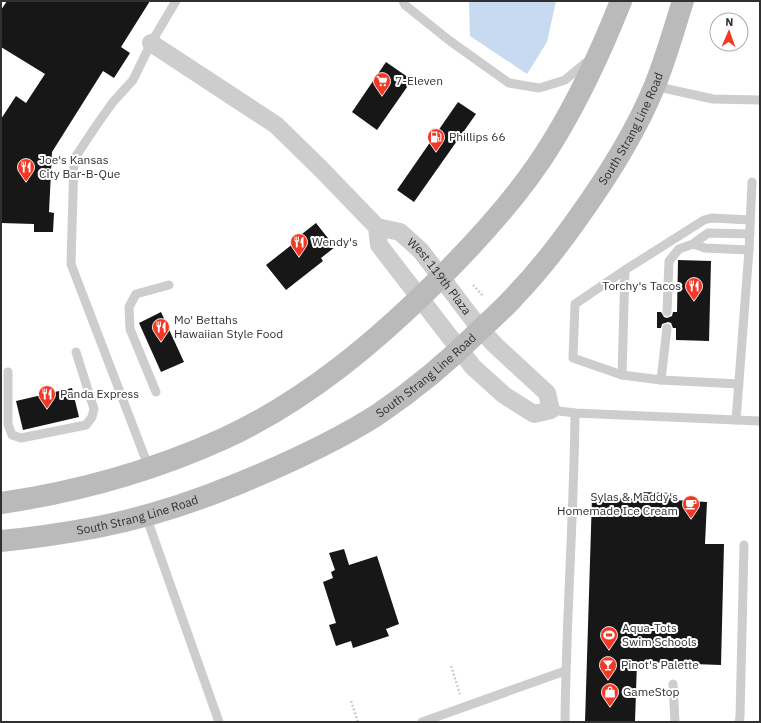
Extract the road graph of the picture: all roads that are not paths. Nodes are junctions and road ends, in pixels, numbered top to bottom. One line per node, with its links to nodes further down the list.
1 (176, 1): 5 (lane)
2 (403, 1): 6 (lane)
3 (621, 1): 6 (main road)
4 (683, 1): 7 (main road, South Strang Line Road)
5 (151, 43): 11 (street); 33 (lane)
6 (601, 50): 16 (main road)
7 (654, 86): 8 (lane); 21 (main road, South Strang Line Road)
8 (760, 100)
9 (752, 182): 10 (lane)
10 (750, 220): 12 (lane); 15 (lane)
11 (377, 227): 16 (street, West 119th Plaza); 18 (street)
12 (750, 234): 13 (lane); 14 (lane)
13 (693, 244): 14 (lane); 19 (lane)
14 (749, 250): 27 (lane)
15 (625, 270): 25 (lane); 25 (lane)
16 (441, 277): 18 (main road); 21 (street, West 119th Plaza)
17 (169, 284): 28 (lane)
18 (420, 298): 22 (street); 33 (main road)
19 (667, 312)
20 (667, 328): 26 (lane)
21 (480, 330): 22 (main road, South Strang Line Road); 29 (street, West 119th Plaza)
22 (461, 349): 29 (street); 35 (main road, South Strang Line Road)
23 (76, 352): 24 (lane)
24 (8, 372)
25 (622, 375): 26 (lane)
26 (661, 380): 27 (lane)
27 (739, 384): 31 (lane)
28 (156, 392)
29 (551, 410): 30 (lane)
30 (575, 413): 31 (lane); 38 (lane)
31 (736, 420): 32 (lane)
32 (760, 421)
33 (149, 468): 34 (main road)
34 (1, 503)
35 (146, 515): 36 (main road, South Strang Line Road); 40 (lane)
36 (1, 542)
37 (744, 544): 44 (lane)
38 (565, 671): 41 (lane); 42 (lane)
39 (673, 684): 43 (lane)
40 (219, 722)
41 (422, 722)
42 (565, 722)
43 (675, 722)
44 (739, 722)

